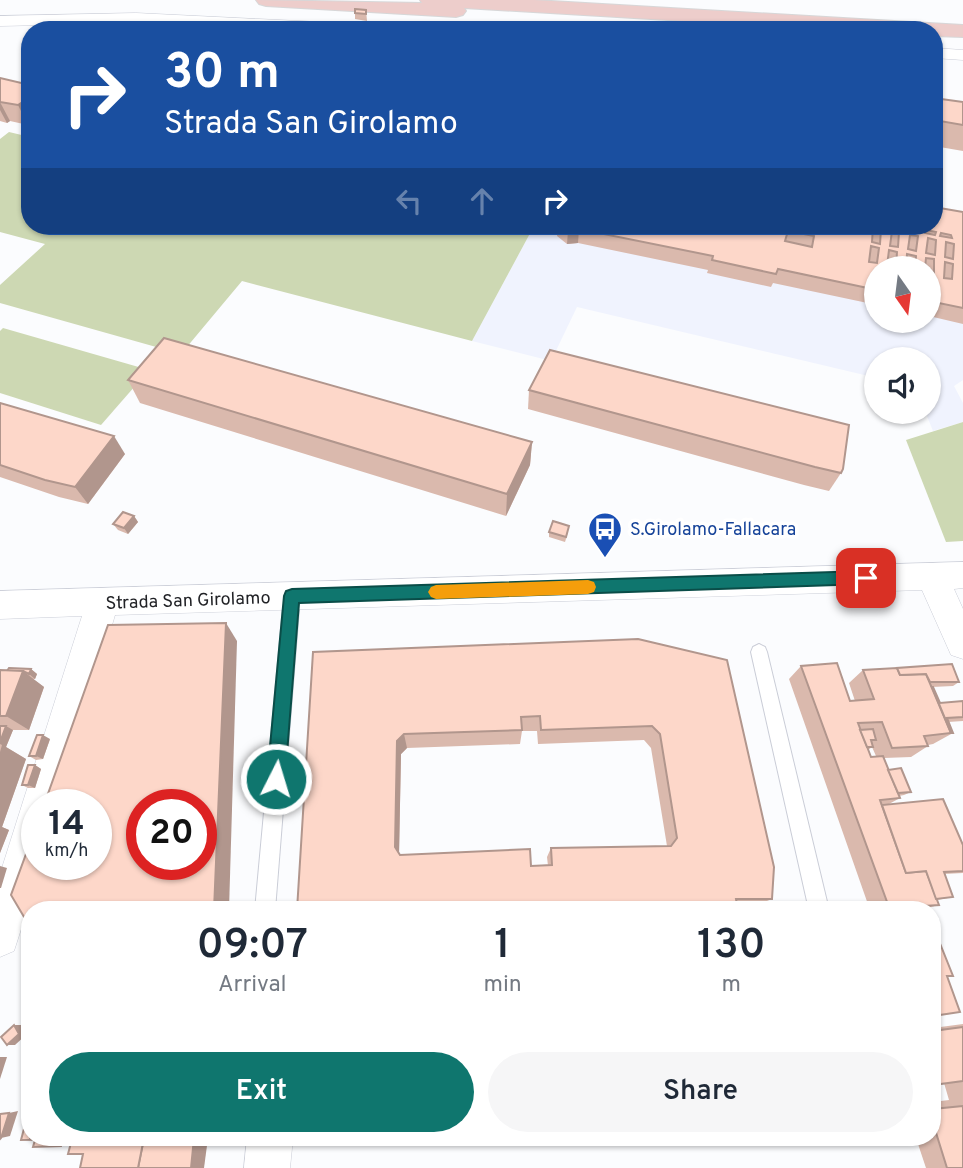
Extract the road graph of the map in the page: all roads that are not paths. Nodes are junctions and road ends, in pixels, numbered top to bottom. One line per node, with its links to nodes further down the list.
1 (266, 0): 7 (highway)
2 (430, 0): 8 (highway)
3 (579, 0): 4 (highway)
4 (877, 6)
5 (0, 21): 6 (street)
6 (198, 21)
7 (625, 21)
8 (791, 21)
9 (943, 30): 10 (highway)
10 (963, 31)
11 (943, 40): 12 (highway)
12 (963, 41)
13 (943, 54): 14 (street)
14 (963, 55)
15 (947, 576): 16 (street, Strada San Girolamo); 19 (street)
16 (292, 596): 17 (street, Strada San Girolamo); 23 (lane)
17 (103, 602): 18 (street, Strada San Girolamo); 21 (street)
18 (0, 605)
19 (963, 644)
20 (759, 652): 24 (lane)
21 (45, 789)
22 (21, 869): 25 (street)
23 (266, 901)
24 (818, 901)
25 (0, 937)
26 (269, 1146): 27 (street)
27 (267, 1168)

